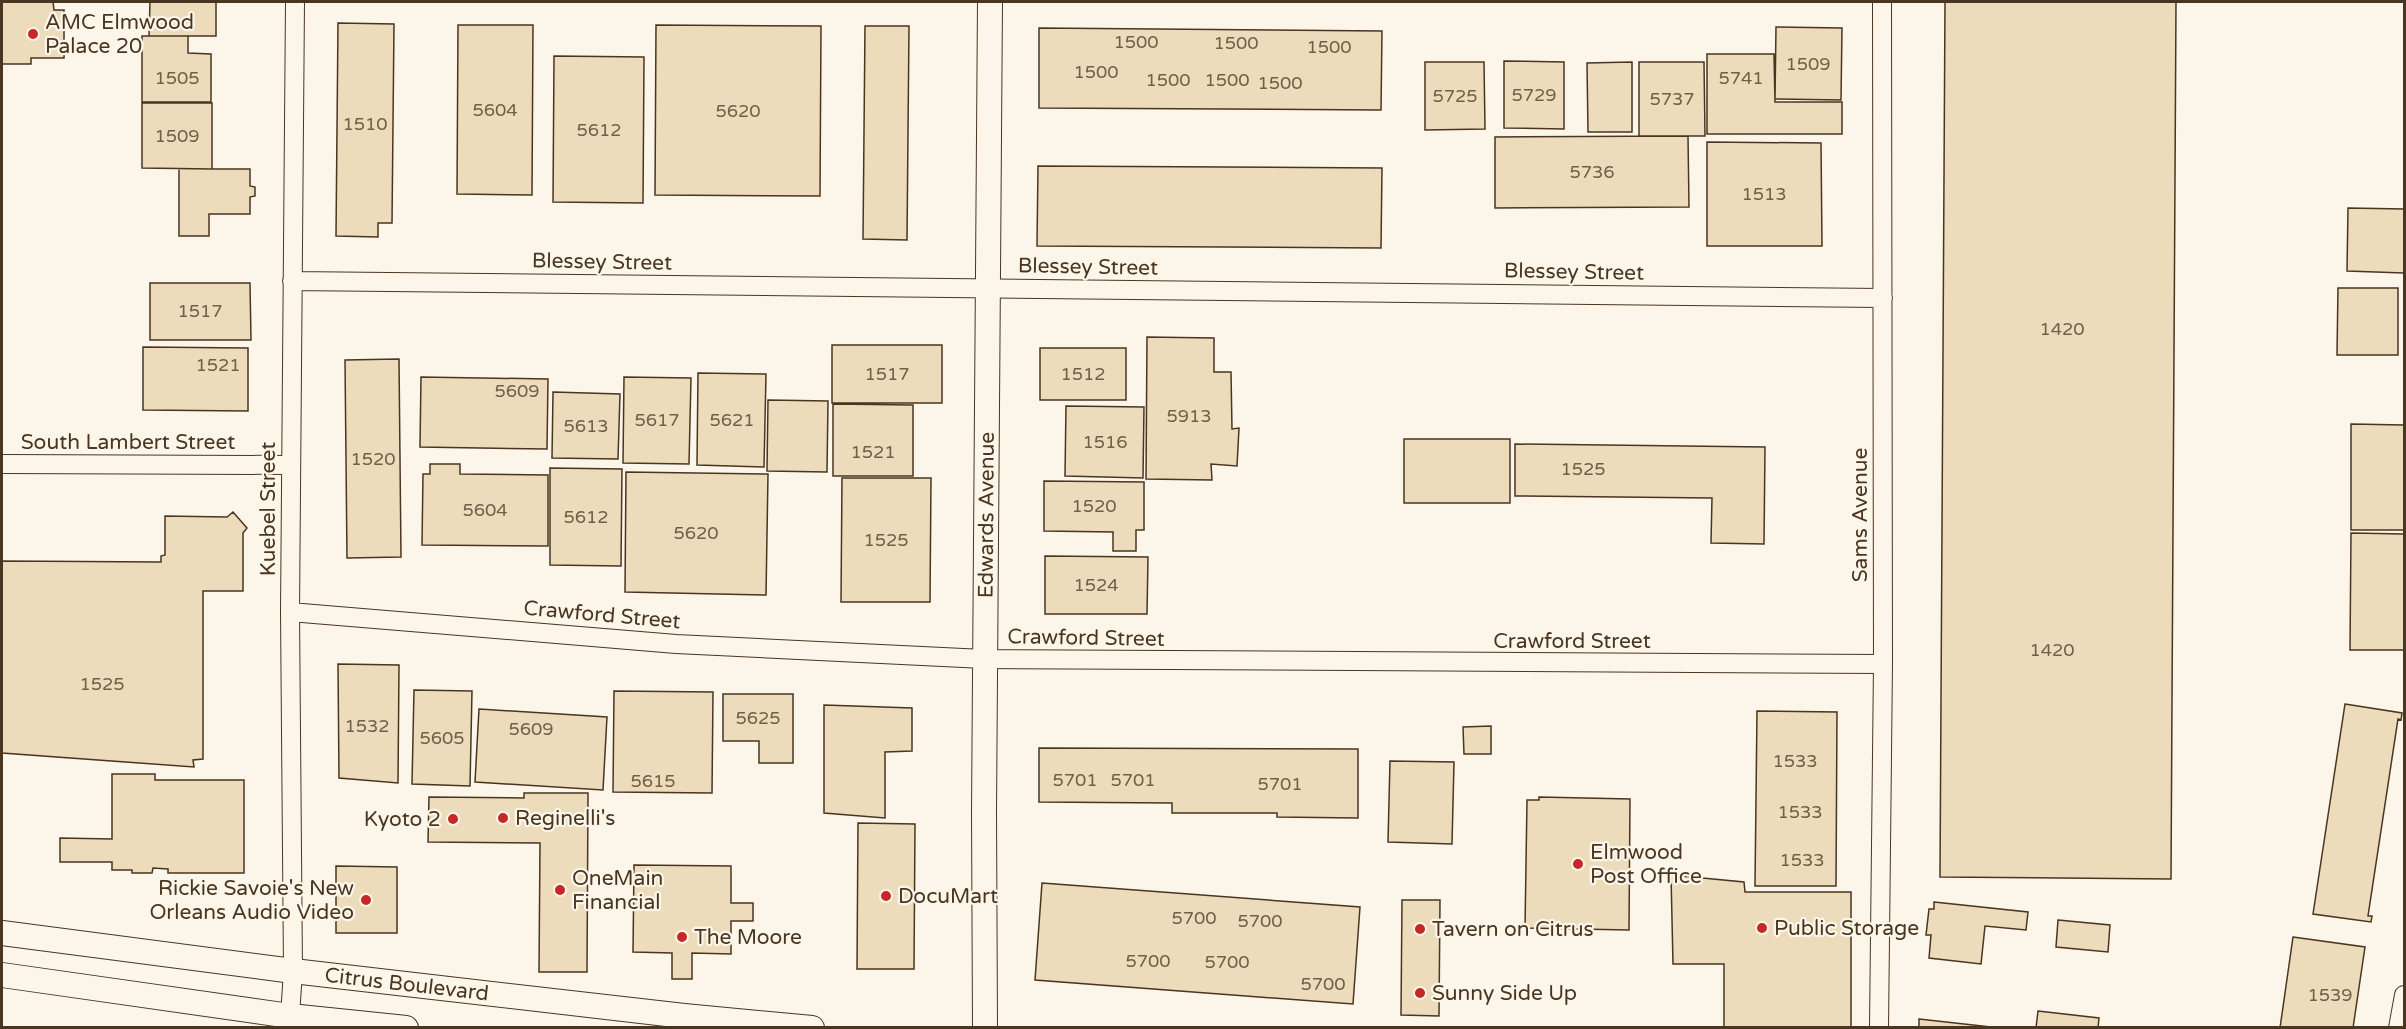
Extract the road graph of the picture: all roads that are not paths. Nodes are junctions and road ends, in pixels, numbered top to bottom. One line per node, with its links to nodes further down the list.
1 (294, 2): 4 (street, Kuebel Street)
2 (990, 2): 5 (street, Edwards Avenue)
3 (1882, 2): 6 (street, Sams Avenue)
4 (292, 281): 5 (street, Blessey Street); 8 (street, Kuebel Street)
5 (987, 288): 6 (street, Blessey Street); 10 (street, Edwards Avenue)
6 (1883, 298): 11 (street, Sams Avenue)
7 (2, 464): 8 (street, South Lambert Street)
8 (291, 465): 9 (street, Kuebel Street)
9 (290, 612): 10 (street, Crawford Street); 13 (street, Kuebel Street)
10 (984, 659): 11 (street, Crawford Street); 19 (street, Edwards Avenue)
11 (1883, 664): 20 (street, Sams Avenue)
12 (2, 933): 13 (street, Citrus Boulevard)
13 (293, 971): 16 (street, Kuebel Street); 18 (street, Citrus Boulevard)
14 (2, 975): 16 (street, Citrus Boulevard)
15 (2404, 995): 21 (street)
16 (290, 1016): 17 (street, Citrus Boulevard)
17 (406, 1028)
18 (812, 1028)
19 (985, 1028)
20 (1879, 1028)
21 (2398, 1028)

